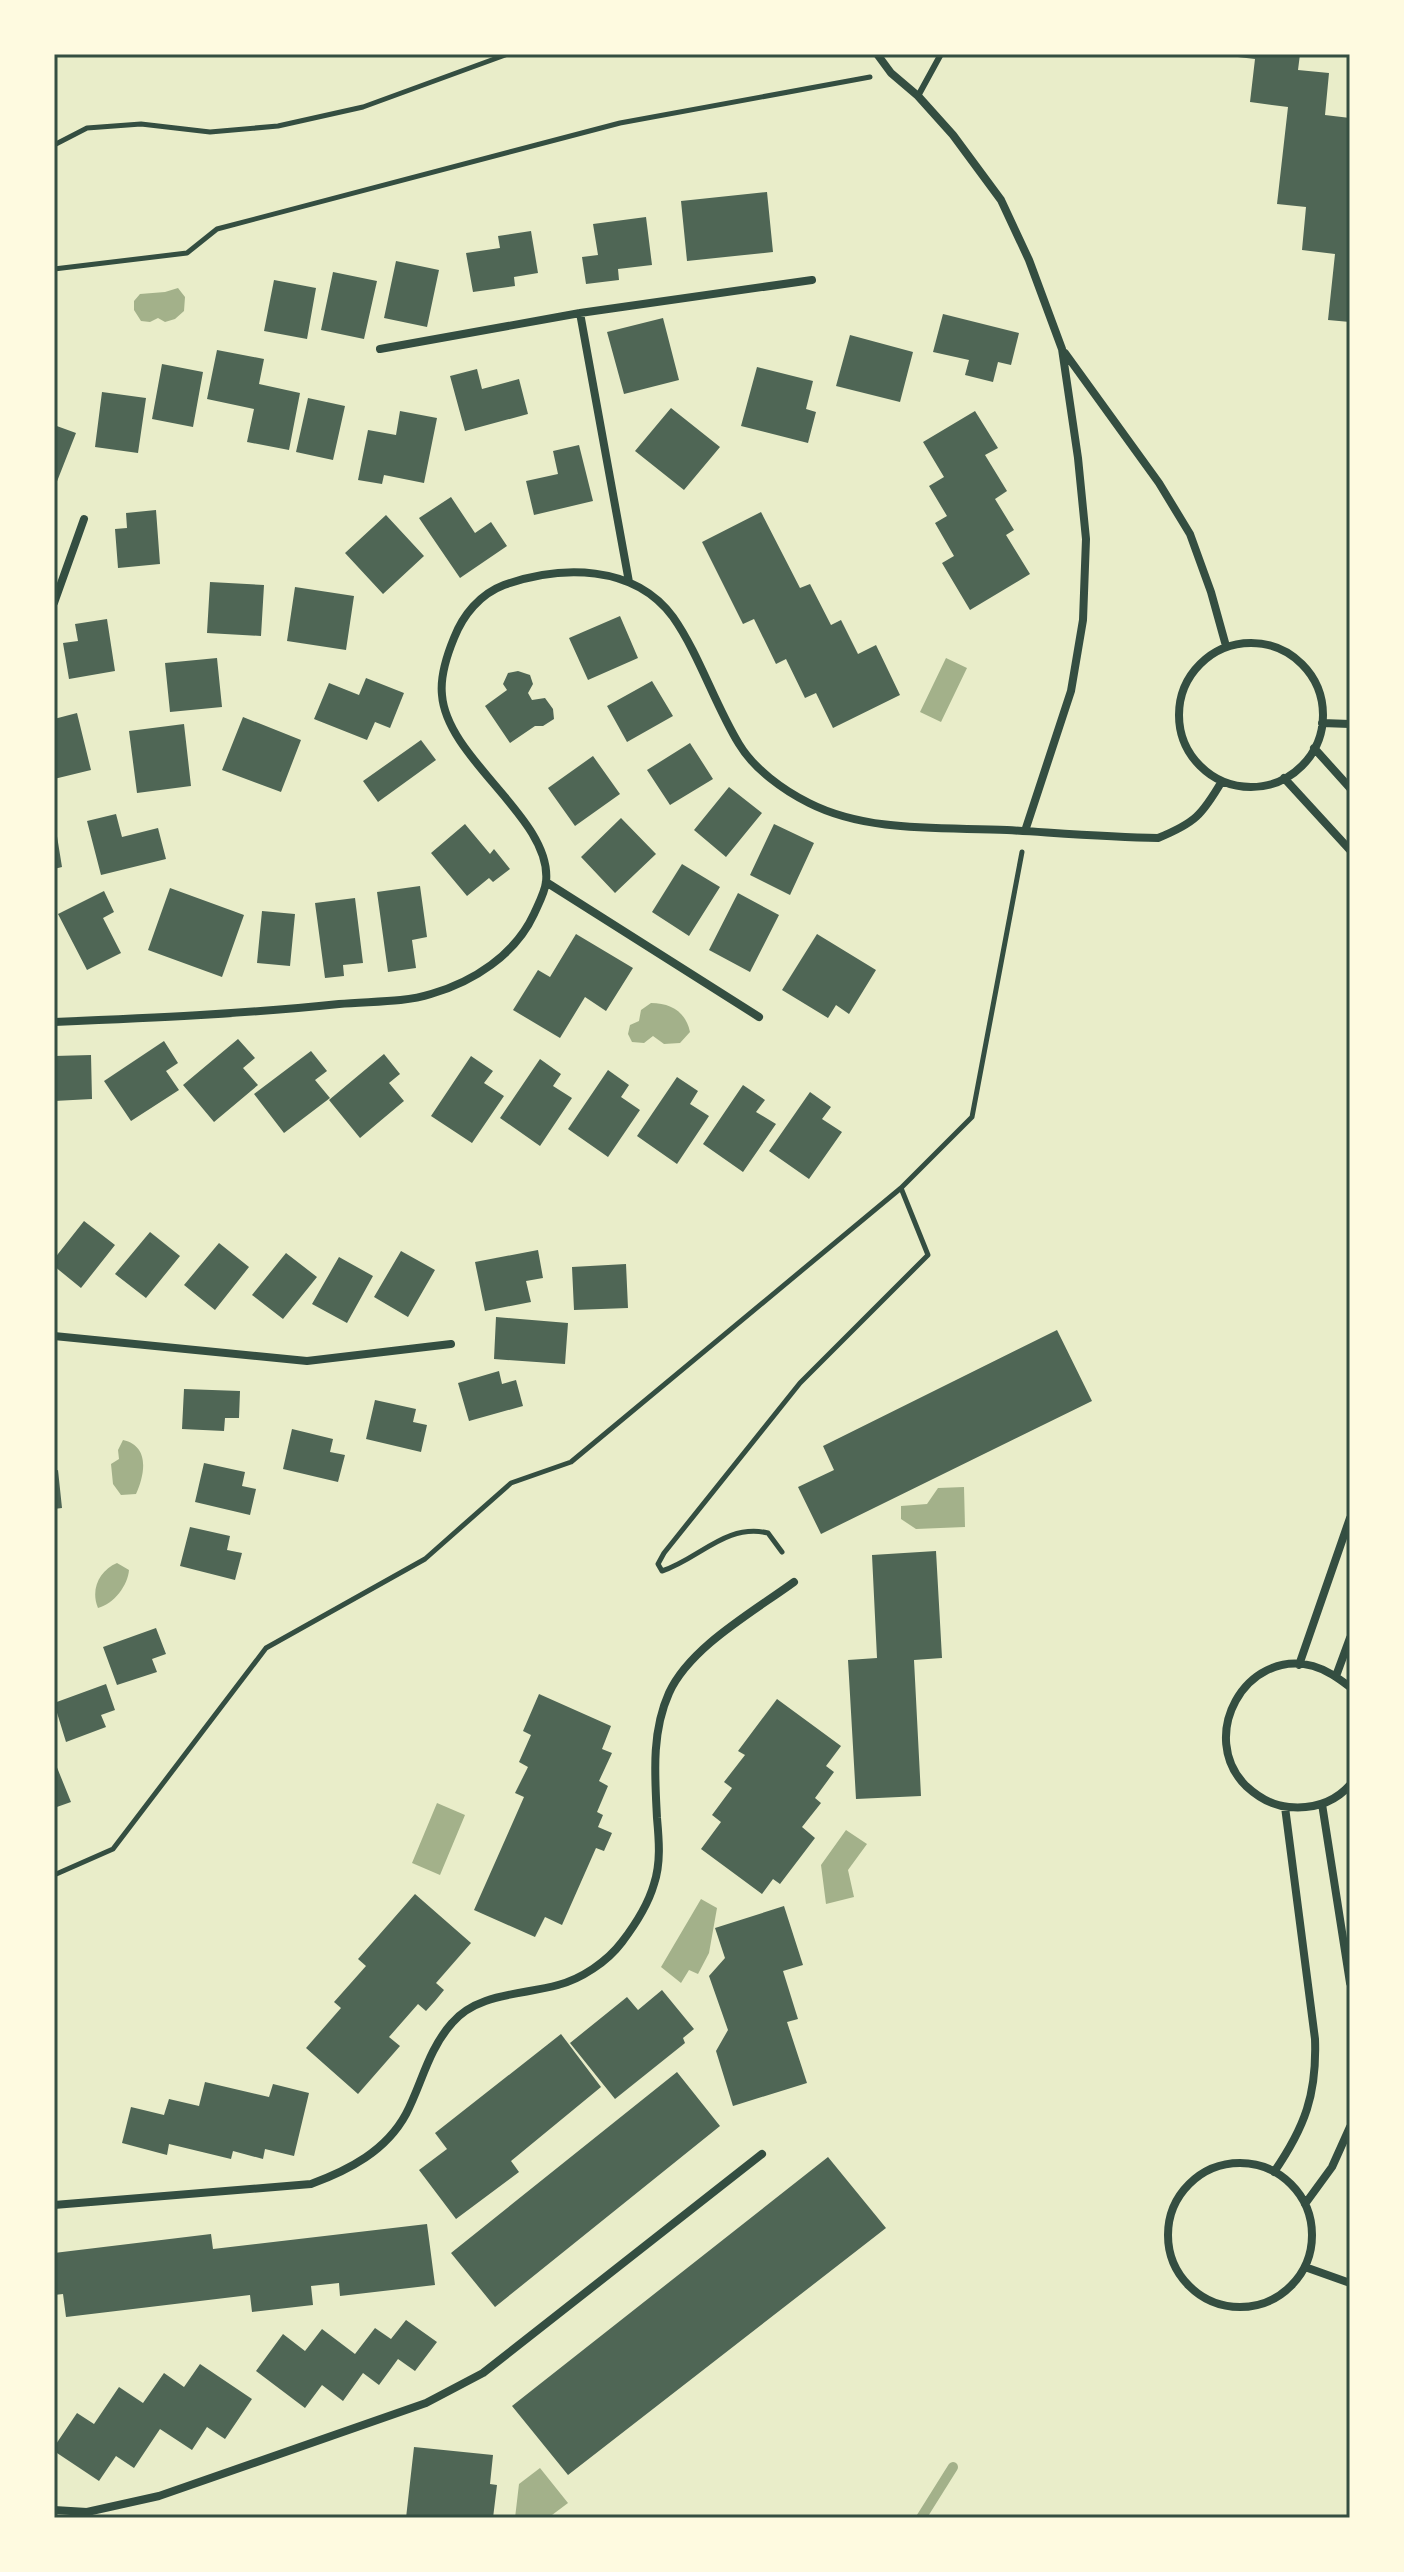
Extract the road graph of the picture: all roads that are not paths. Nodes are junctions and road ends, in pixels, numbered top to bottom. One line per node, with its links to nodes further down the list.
1 (877, 54): 3 (street)
2 (941, 54): 3 (lane)
3 (918, 96): 7 (street)
4 (812, 280): 5 (street)
5 (580, 313): 6 (street); 9 (street)
6 (380, 349)
7 (1062, 349): 11 (street); 18 (street)
8 (84, 519): 10 (street)
9 (629, 582): 18 (street); 20 (street)
10 (54, 603)
11 (1226, 646): 12 (street); 16 (street)
12 (1322, 723): 13 (street); 14 (street)
13 (1350, 724)
14 (1314, 748): 15 (street); 17 (street)
15 (1284, 778): 16 (street); 19 (street)
16 (1222, 781): 18 (street)
17 (1350, 788)
18 (1025, 831)
19 (1350, 850)
20 (546, 882): 21 (street); 22 (street)
21 (759, 1017)
22 (54, 1022)
23 (54, 1336): 24 (street)
24 (451, 1344)
25 (1350, 1518): 28 (street)
26 (794, 1582): 39 (street)
27 (1350, 1638): 29 (street)
28 (1299, 1665): 29 (street); 33 (street)
29 (1336, 1676): 30 (street)
30 (1350, 1687)
31 (1349, 1788): 32 (street)
32 (1322, 1804): 33 (street); 34 (street)
33 (1285, 1807): 37 (street)
34 (1350, 1983)
35 (1350, 2127): 38 (street)
36 (762, 2154): 42 (street)
37 (1274, 2172): 38 (street); 40 (street)
38 (1305, 2204): 40 (street)
39 (54, 2205)
40 (1305, 2267): 41 (street)
41 (1350, 2283)
42 (54, 2510)

